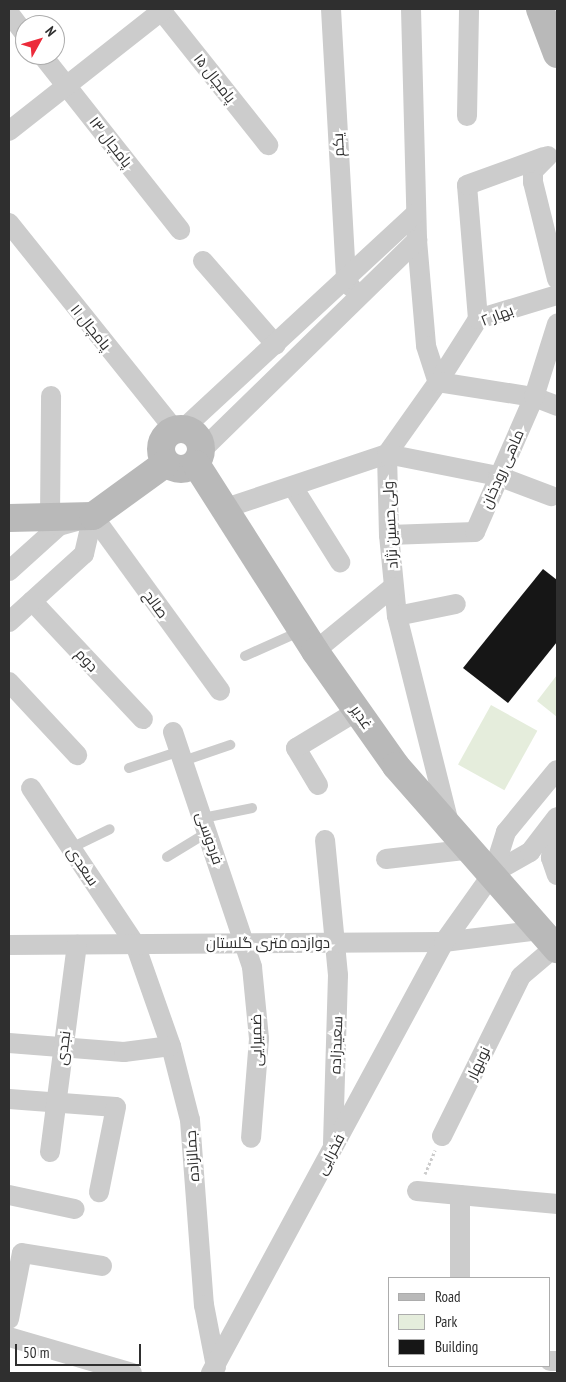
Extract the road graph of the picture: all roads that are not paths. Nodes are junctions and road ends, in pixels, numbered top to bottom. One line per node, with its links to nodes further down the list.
1 (162, 9): 8 (street); 11 (street, پامچال ۱۵)
2 (331, 9): 19 (street, یکم)
3 (411, 9): 13 (street)
4 (469, 9): 9 (street)
5 (540, 9): 6 (main road)
6 (556, 47)
7 (50, 65): 8 (street, پامچال ۱۳)
8 (66, 86): 10 (street); 15 (street, پامچال ۱۳)
9 (466, 116)
10 (9, 131)
11 (268, 145)
12 (551, 155): 18 (street); 22 (street)
13 (415, 214): 16 (street); 19 (street)
14 (9, 223): 29 (street, پامچال ۱۱)
15 (180, 230)
16 (417, 240): 21 (street); 25 (street)
17 (203, 261): 24 (street)
18 (557, 279)
19 (346, 281): 21 (street); 24 (street)
20 (557, 295): 22 (street, بهار ۲)
21 (359, 296): 31 (street)
22 (478, 319): 25 (street, بهار ۲)
23 (557, 324): 27 (street, ماهی رودخان)
24 (276, 345): 29 (street)
25 (438, 382): 27 (street); 30 (street)
26 (51, 396): 39 (street)
27 (534, 397): 28 (street); 33 (street, ماهی رودخان)
28 (557, 406)
29 (179, 429): 31 (main road); 32 (main road)
30 (387, 454): 33 (street); 34 (street); 40 (street, ولی حسین نژاد)
31 (199, 457): 32 (main road); 36 (main road, غدیر)
32 (166, 463): 37 (main road)
33 (498, 476): 35 (street); 40 (street, ماهی رودخان)
34 (293, 487): 36 (street); 41 (street)
35 (551, 496)
36 (223, 509): 48 (main road, غدیر)
37 (93, 516): 39 (main road); 42 (street); 44 (street); 51 (street, صالح)
38 (9, 518): 39 (main road)
39 (50, 518)
40 (388, 535): 43 (street, ولی حسین نژاد)
41 (340, 562)
42 (9, 571)
43 (393, 587): 46 (street, ولی حسین نژاد); 48 (street)
44 (32, 601): 47 (street); 53 (street, دوم)
45 (456, 604): 46 (street)
46 (398, 616): 64 (street, ولی حسین نژاد)
47 (9, 622)
48 (308, 641): 49 (lane); 52 (main road, غدیر)
49 (245, 656)
50 (9, 682): 56 (street)
51 (220, 691)
52 (357, 711): 60 (street); 64 (main road, غدیر)
53 (143, 720)
54 (173, 732): 57 (street, فردوسی)
55 (230, 744): 57 (lane)
56 (77, 756)
57 (181, 756): 58 (lane); 65 (street, فردوسی)
58 (129, 768)
59 (557, 770): 72 (street)
60 (318, 785)
61 (31, 788): 68 (street, سعدی)
62 (252, 808): 65 (lane)
63 (557, 818): 72 (street); 73 (street)
64 (449, 823): 69 (main road, غدیر)
65 (206, 825): 70 (lane); 76 (street, فردوسی)
66 (110, 829): 68 (lane)
67 (325, 840): 77 (street, سعیدزاده)
68 (72, 848): 78 (street, سعدی)
69 (472, 849): 71 (street); 72 (main road, غدیر)
70 (167, 857)
71 (386, 859)
72 (493, 873): 74 (street); 75 (main road, غدیر)
73 (557, 875)
74 (444, 942): 75 (street, دوازده متری گلستان); 77 (street, دوازده متری گلستان); 88 (street, فخرایی)
75 (551, 942): 86 (street, نوبهار)
76 (247, 943): 77 (street, دوازده متری گلستان); 78 (street, دوازده متری گلستان); 87 (street, ضمیرایی)
77 (337, 943): 88 (street, سعیدزاده)
78 (135, 944): 80 (street, دوازده متری گلستان); 82 (street, جمالزاده)
79 (9, 945): 80 (street, دوازده متری گلستان)
80 (77, 945): 83 (street, نجدی)
81 (9, 1043): 83 (street)
82 (171, 1046): 83 (street); 100 (street, جمالزاده)
83 (63, 1047): 85 (street, نجدی)
84 (9, 1100): 85 (street)
85 (56, 1104): 89 (street, نجدی); 91 (street)
86 (442, 1136)
87 (251, 1138)
88 (333, 1148): 100 (street, فخرایی)
89 (50, 1152)
90 (417, 1191): 93 (street)
91 (99, 1192)
92 (9, 1195): 95 (street)
93 (460, 1195): 94 (street); 97 (street)
94 (557, 1204)
95 (75, 1209)
96 (102, 1266): 98 (street)
97 (460, 1277)
98 (9, 1319)
99 (9, 1337): 101 (street)
100 (217, 1371)
101 (132, 1373)

